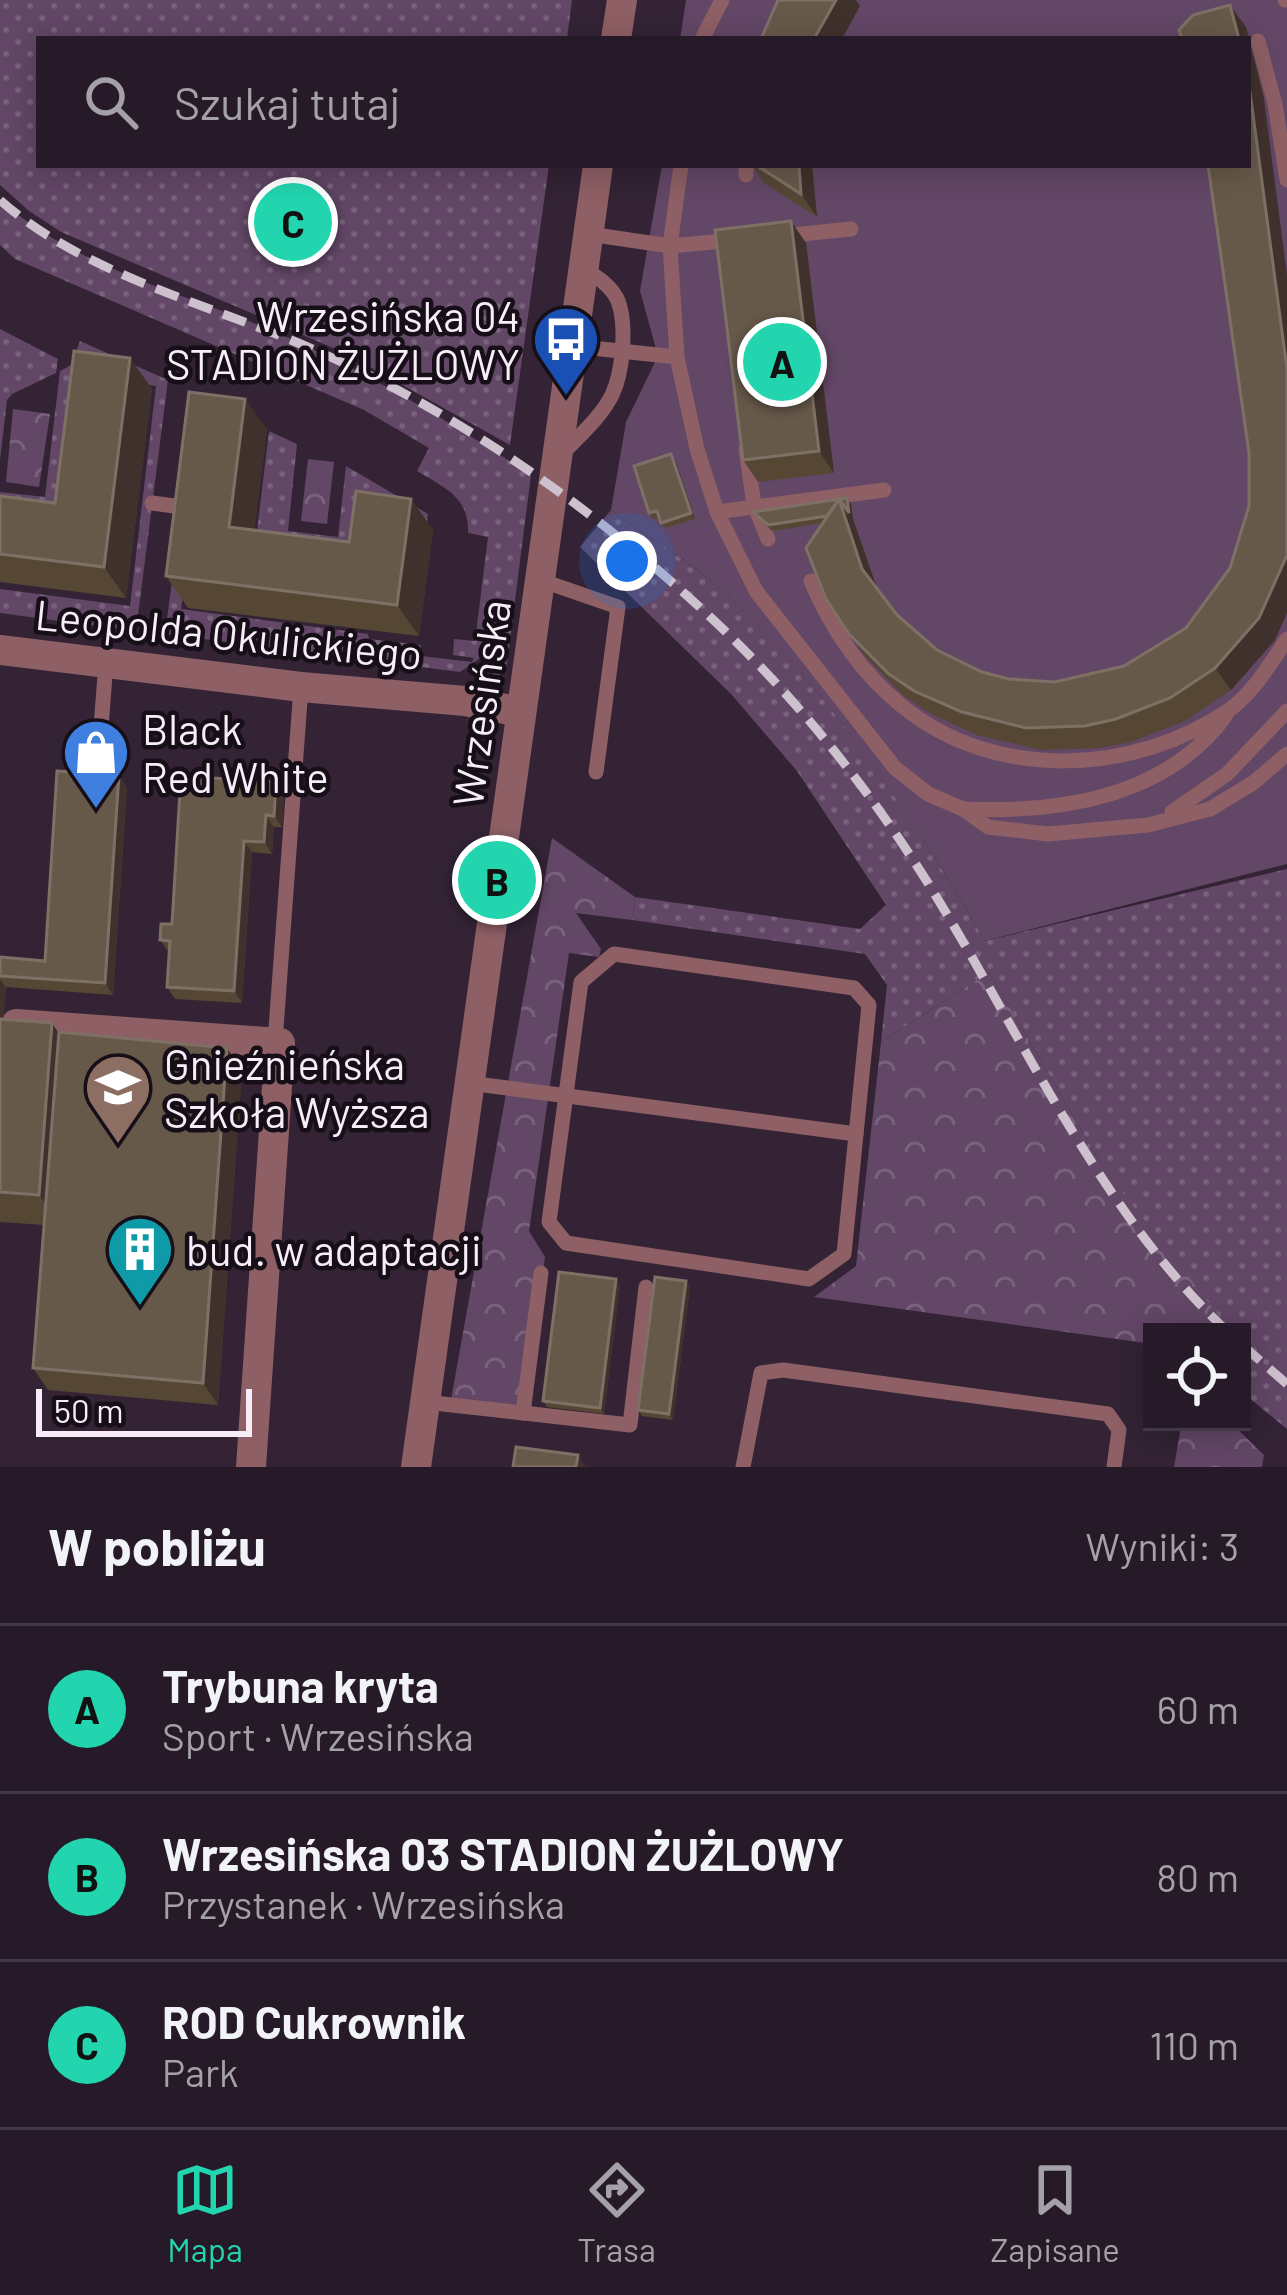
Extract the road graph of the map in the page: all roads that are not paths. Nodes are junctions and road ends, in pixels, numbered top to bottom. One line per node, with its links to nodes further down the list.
1 (622, 0): 3 (street)
2 (717, 0): 4 (lane)
3 (616, 36)
4 (702, 36)
5 (1258, 41): 8 (lane)
6 (598, 168): 10 (street, Wrzesińska)
7 (681, 168): 12 (lane)
8 (1287, 180)
9 (850, 230): 11 (lane)
10 (589, 234): 12 (lane); 14 (street, Wrzesińska)
11 (718, 242): 12 (lane); 13 (lane)
12 (670, 246): 17 (lane)
13 (721, 263)
14 (584, 269): 15 (street, Wrzesińska); 16 (lane)
15 (573, 346): 16 (lane); 19 (street, Wrzesińska)
16 (620, 354): 17 (lane); 19 (lane)
17 (676, 357): 24 (lane)
18 (745, 439): 22 (lane)
19 (557, 460): 26 (street, Wrzesińska)
20 (884, 490): 22 (lane)
21 (152, 503): 23 (lane)
22 (754, 505): 24 (lane); 25 (lane)
23 (182, 507)
24 (717, 512): 38 (lane)
25 (768, 538)
26 (540, 580): 34 (street, Wrzesińska); 36 (lane)
27 (811, 581): 32 (lane)
28 (1287, 639): 32 (lane)
29 (0, 650): 30 (street, Leopolda Okulickiego)
30 (106, 663): 31 (street, Leopolda Okulickiego); 37 (lane)
31 (302, 687): 34 (street, Leopolda Okulickiego); 41 (lane)
32 (1232, 708): 38 (lane)
33 (1287, 711): 39 (lane)
34 (520, 712): 42 (street, Wrzesińska)
35 (1287, 754): 39 (lane)
36 (596, 772)
37 (97, 778)
38 (963, 809): 39 (lane)
39 (1148, 825)
40 (3, 1023): 41 (street)
41 (275, 1042): 49 (street)
42 (470, 1083): 43 (lane); 47 (street, Wrzesińska)
43 (567, 1096): 44 (lane); 44 (lane); 44 (lane)
44 (856, 1134)
45 (541, 1273): 48 (lane)
46 (646, 1286): 48 (lane)
47 (425, 1402): 48 (lane); 50 (street, Wrzesińska)
48 (523, 1413)
49 (251, 1467)
50 (416, 1467)
51 (743, 1467): 52 (lane)
52 (1114, 1467)

